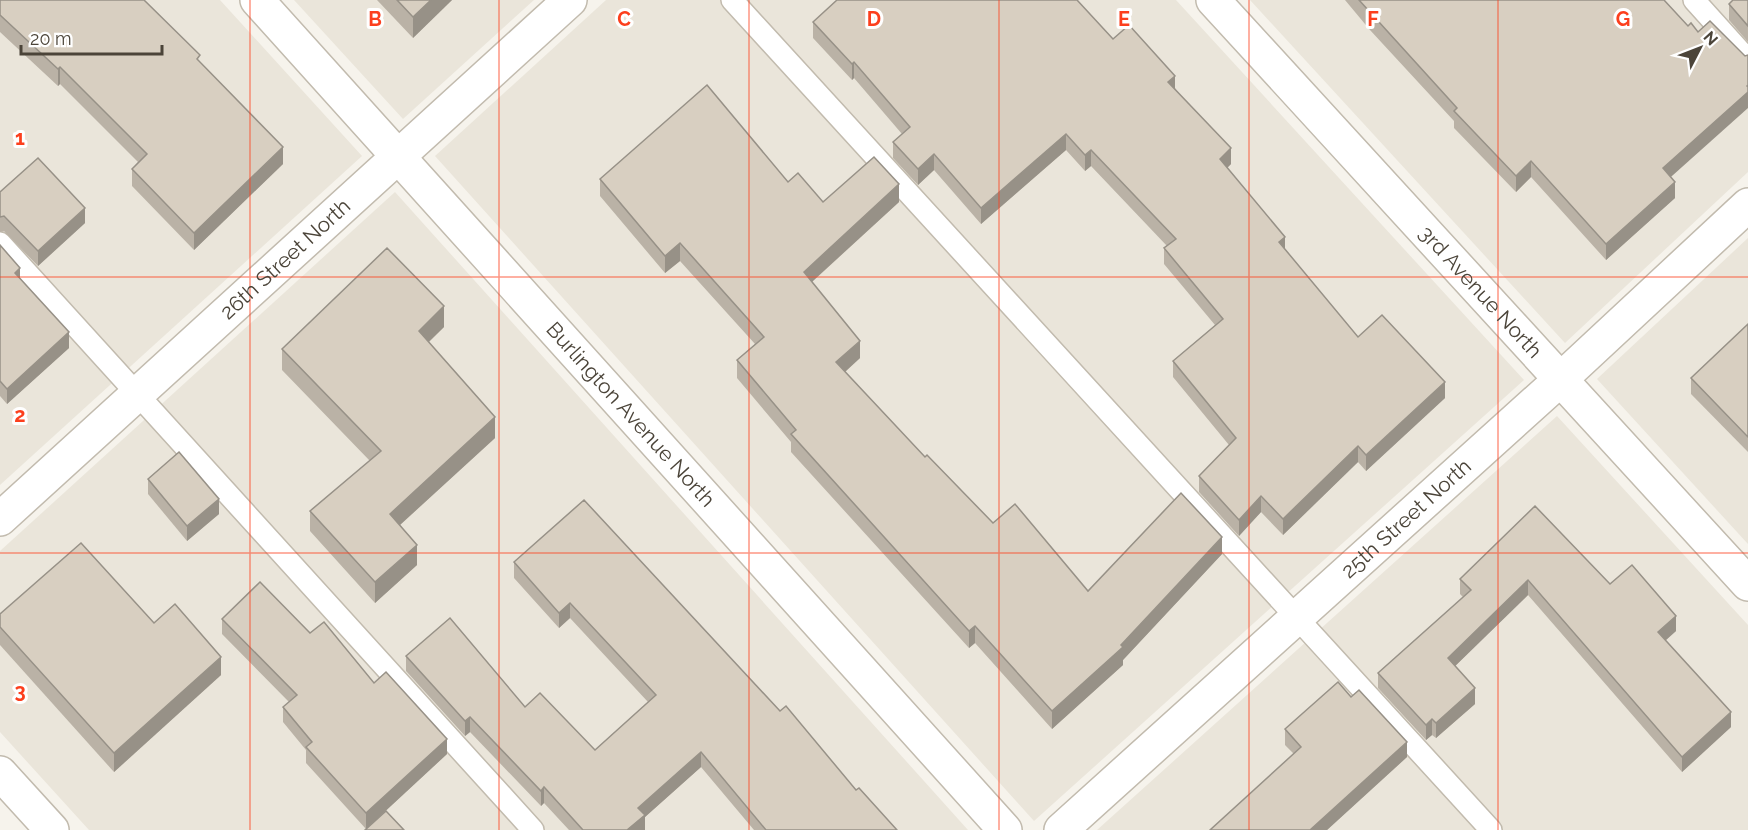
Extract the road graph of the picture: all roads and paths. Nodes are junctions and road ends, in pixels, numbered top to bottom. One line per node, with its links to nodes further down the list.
1 (257, 0): 7 (street, Burlington Avenue North)
2 (570, 0): 7 (street, 26th Street North)
3 (732, 0): 14 (lane)
4 (1213, 0): 10 (street, 3rd Avenue North)
5 (1694, 0): 6 (lane)
6 (1748, 60)
7 (399, 156): 11 (street, 26th Street North); 18 (street, Burlington Avenue North)
8 (1748, 205): 10 (street, 25th Street North)
9 (0, 243): 11 (lane)
10 (1561, 380): 13 (street, 3rd Avenue North); 14 (street, 25th Street North)
11 (137, 394): 12 (street, 26th Street North); 17 (lane)
12 (0, 519)
13 (1748, 584)
14 (1297, 618): 19 (street, 25th Street North); 20 (lane)
15 (0, 773): 16 (street)
16 (52, 830)
17 (533, 830)
18 (1005, 830)
19 (1061, 830)
20 (1491, 830)

